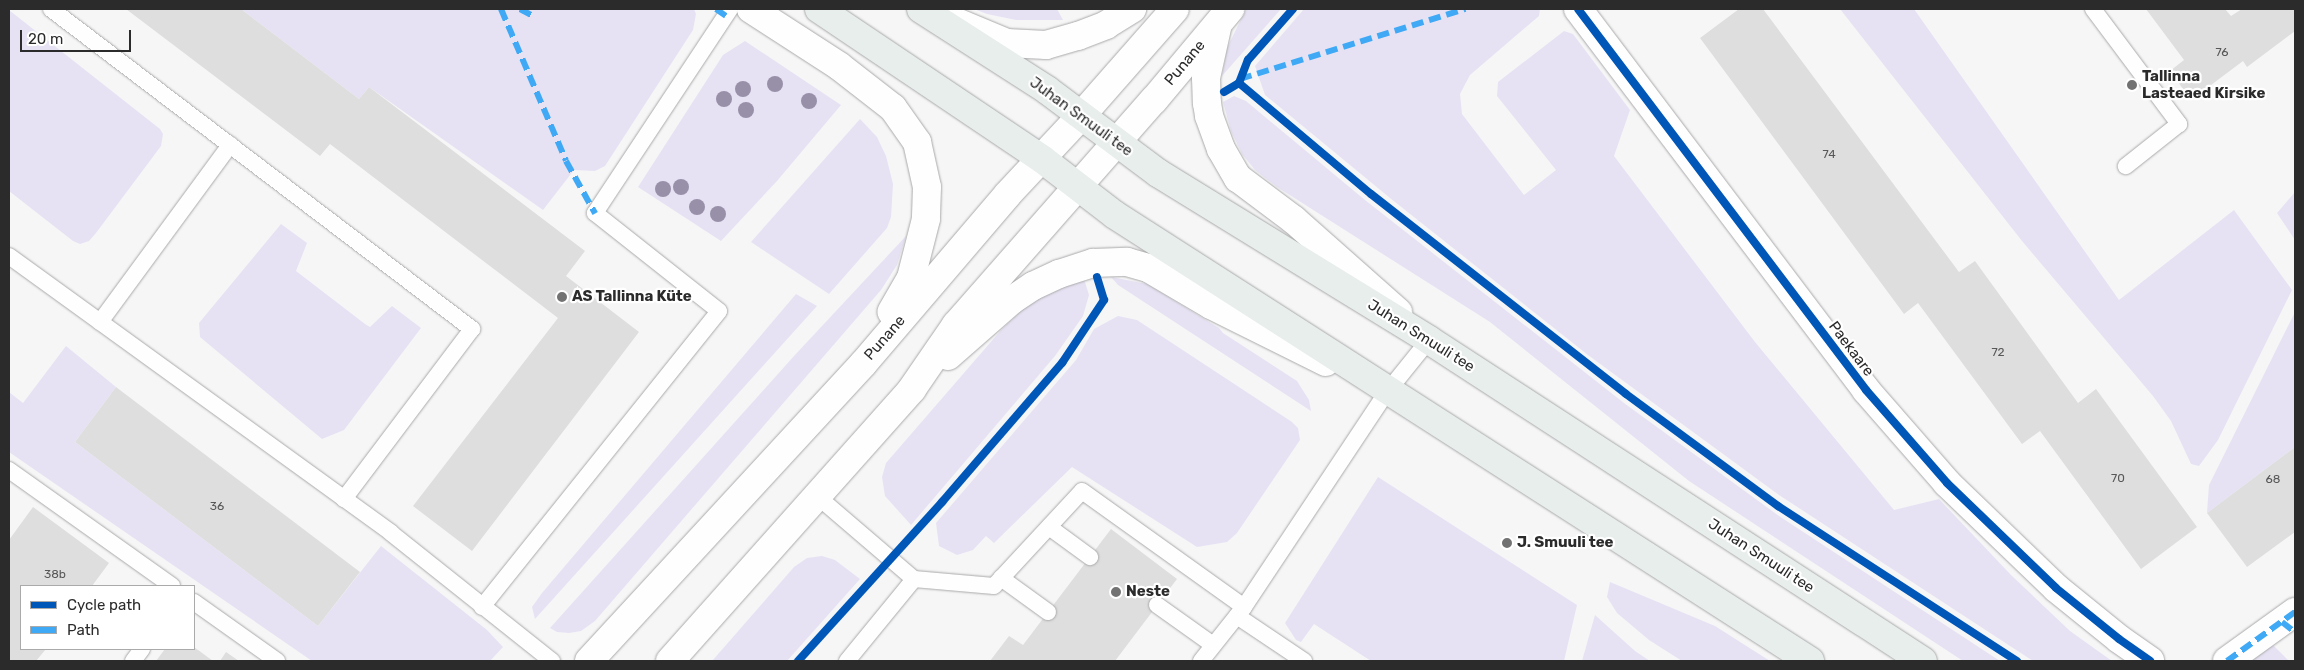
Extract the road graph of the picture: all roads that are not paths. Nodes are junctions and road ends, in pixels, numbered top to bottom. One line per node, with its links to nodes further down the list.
1 (51, 9): 14 (lane)
2 (730, 9): 34 (lane)
3 (751, 9): 21 (main road)
4 (819, 9): 15 (main road)
5 (921, 9): 12 (main road, Juhan Smuuli tee)
6 (925, 9): 7 (main road)
7 (1132, 9)
8 (1175, 9): 12 (main road, Punane)
9 (1578, 9): 50 (main road, Paekaare)
10 (2093, 9): 16 (lane)
11 (1224, 16): 13 (main road, Punane); 20 (main road)
12 (1081, 116): 13 (main road, Juhan Smuuli tee); 15 (main road, Punane)
13 (1115, 143): 17 (main road, Punane); 20 (main road, Juhan Smuuli tee)
14 (230, 145): 19 (lane); 26 (lane)
15 (1042, 159): 17 (main road); 21 (main road, Punane)
16 (2126, 166)
17 (1078, 185): 22 (main road, Punane); 23 (main road)
18 (9, 256): 19 (lane)
19 (100, 322): 26 (lane)
20 (1428, 340): 23 (lane); 49 (main road, Juhan Smuuli tee)
21 (863, 364): 43 (main road, Punane)
22 (912, 389): 23 (main road); 25 (main road, Punane)
23 (1387, 392): 35 (lane); 48 (main road)
24 (9, 470): 31 (lane)
25 (818, 496): 30 (lane); 44 (main road, Punane)
26 (344, 499): 34 (lane)
27 (1049, 527): 28 (lane); 29 (lane); 35 (lane)
28 (1090, 557)
29 (1002, 578): 30 (lane); 36 (lane)
30 (914, 579): 45 (lane)
31 (171, 585)
32 (195, 603): 41 (lane)
33 (1157, 605): 38 (lane)
34 (482, 607): 42 (lane)
35 (1240, 611): 38 (lane); 47 (lane)
36 (1048, 612)
37 (2295, 612): 51 (main road)
38 (1213, 645): 46 (lane)
39 (141, 650): 40 (lane)
40 (133, 661)
41 (277, 661)
42 (552, 661)
43 (588, 661)
44 (670, 661)
45 (847, 661)
46 (1200, 661)
47 (1304, 661)
48 (1810, 661)
49 (1923, 661)
50 (2150, 661)
51 (2227, 661)

